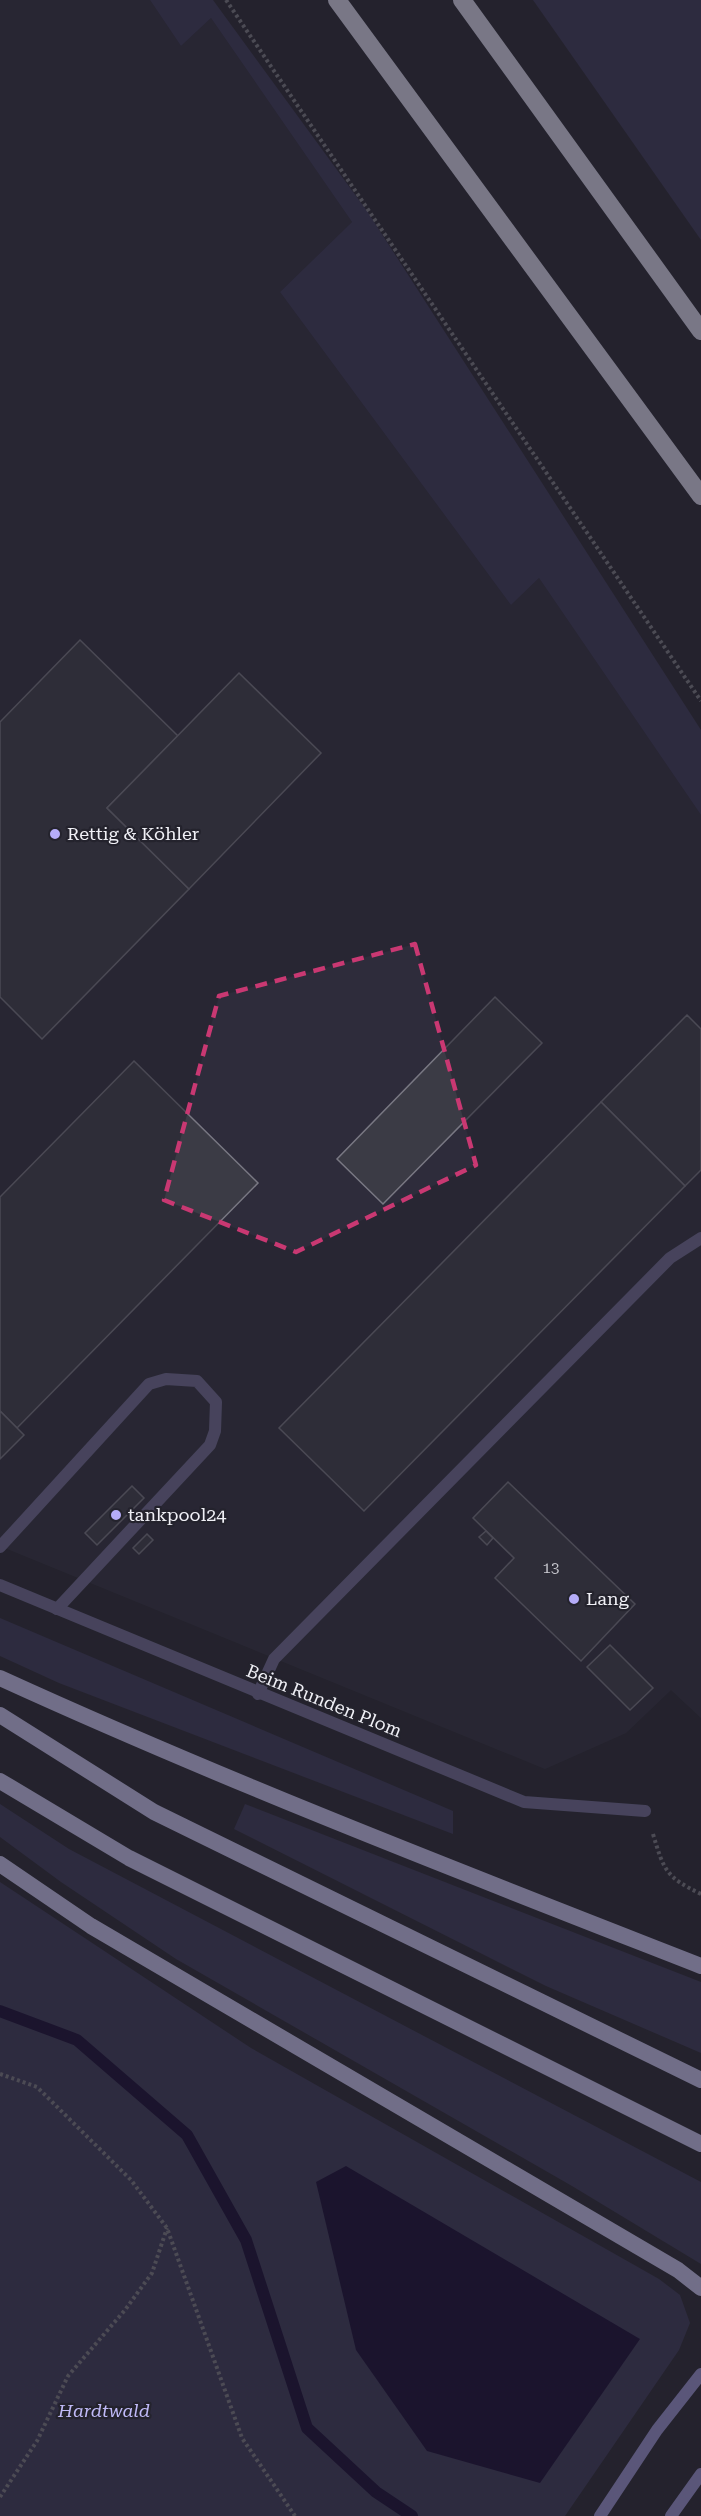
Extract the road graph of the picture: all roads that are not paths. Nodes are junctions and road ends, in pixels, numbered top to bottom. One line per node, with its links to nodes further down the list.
1 (337, 0): 4 (highway)
2 (462, 0): 3 (highway)
3 (701, 330)
4 (701, 496)
5 (701, 1238): 10 (street)
6 (0, 1547): 8 (street)
7 (0, 1585): 8 (street, Beim Runden Plom)
8 (57, 1609): 10 (street, Beim Runden Plom)
9 (0, 1678): 15 (highway)
10 (258, 1694): 13 (street, Beim Runden Plom)
11 (0, 1715): 16 (highway)
12 (0, 1781): 17 (highway)
13 (645, 1811)
14 (0, 1864): 18 (highway)
15 (701, 1966)
16 (701, 2080)
17 (701, 2144)
18 (701, 2288)
19 (701, 2374): 21 (main road)
20 (701, 2474): 22 (main road)
21 (600, 2516)
22 (671, 2516)

